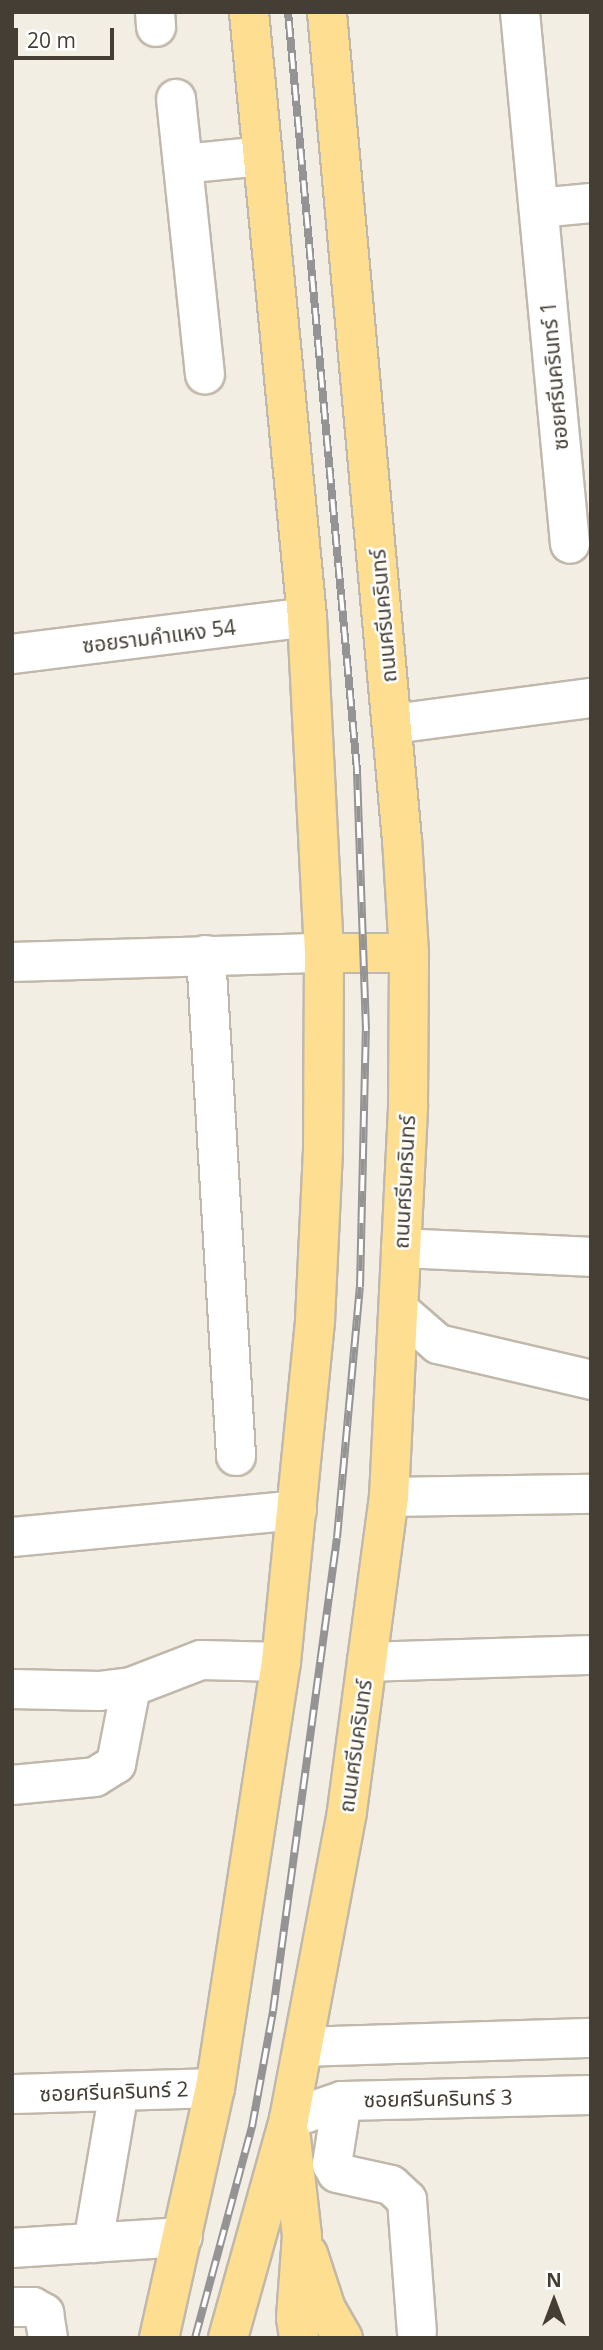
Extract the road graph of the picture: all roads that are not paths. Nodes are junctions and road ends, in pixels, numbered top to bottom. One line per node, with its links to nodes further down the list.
1 (249, 12): 5 (main road)
2 (327, 12): 14 (main road, ถนนศรีนครินทร์)
3 (520, 12): 8 (street, ซอยศรีนครินทร์ 1)
4 (176, 99): 6 (street)
5 (263, 156): 6 (street); 11 (main road)
6 (183, 164): 9 (street)
7 (591, 203): 8 (street)
8 (538, 208): 10 (street, ซอยศรีนครินทร์ 1)
9 (205, 374)
10 (570, 544)
11 (307, 617): 12 (street, ซอยรามคำแหง 54); 15 (main road)
12 (12, 654)
13 (591, 698): 14 (street)
14 (393, 724): 16 (main road, ถนนศรีนครินทร์)
15 (324, 953): 16 (main road); 17 (street); 26 (main road)
16 (409, 953): 19 (main road, ถนนศรีนครินทร์)
17 (206, 955): 18 (street); 23 (street)
18 (12, 962)
19 (401, 1248): 20 (street); 21 (main road, ถนนศรีนครินทร์)
20 (591, 1257)
21 (399, 1310): 22 (street); 25 (main road, ถนนศรีนครินทร์)
22 (591, 1380)
23 (236, 1456)
24 (591, 1494): 25 (street)
25 (388, 1497): 30 (main road, ถนนศรีนครินทร์)
26 (297, 1510): 27 (street); 29 (main road)
27 (12, 1537)
28 (591, 1655): 30 (street)
29 (281, 1662): 31 (street); 36 (main road)
30 (367, 1662): 35 (main road, ถนนศรีนครินทร์)
31 (131, 1687): 32 (street); 33 (street)
32 (12, 1689)
33 (12, 1785)
34 (591, 2038): 35 (street)
35 (303, 2047): 41 (main road, ถนนศรีนครินทร์)
36 (215, 2088): 37 (street, ซอยศรีนครินทร์ 2); 43 (main road)
37 (118, 2091): 38 (street, ซอยศรีนครินทร์ 2); 44 (street)
38 (12, 2094)
39 (591, 2095): 40 (street, ซอยศรีนครินทร์ 3)
40 (342, 2101): 41 (street, ซอยศรีนครินทร์ 3); 47 (street)
41 (289, 2119): 42 (main road); 50 (main road, ถนนศรีนครินทร์)
42 (302, 2236): 51 (main road); 52 (main road)
43 (183, 2237): 44 (street); 49 (main road)
44 (93, 2243): 45 (street)
45 (12, 2248)
46 (12, 2308): 48 (street)
47 (417, 2332)
48 (48, 2338)
49 (157, 2338)
50 (228, 2338)
51 (299, 2338)
52 (343, 2338)

